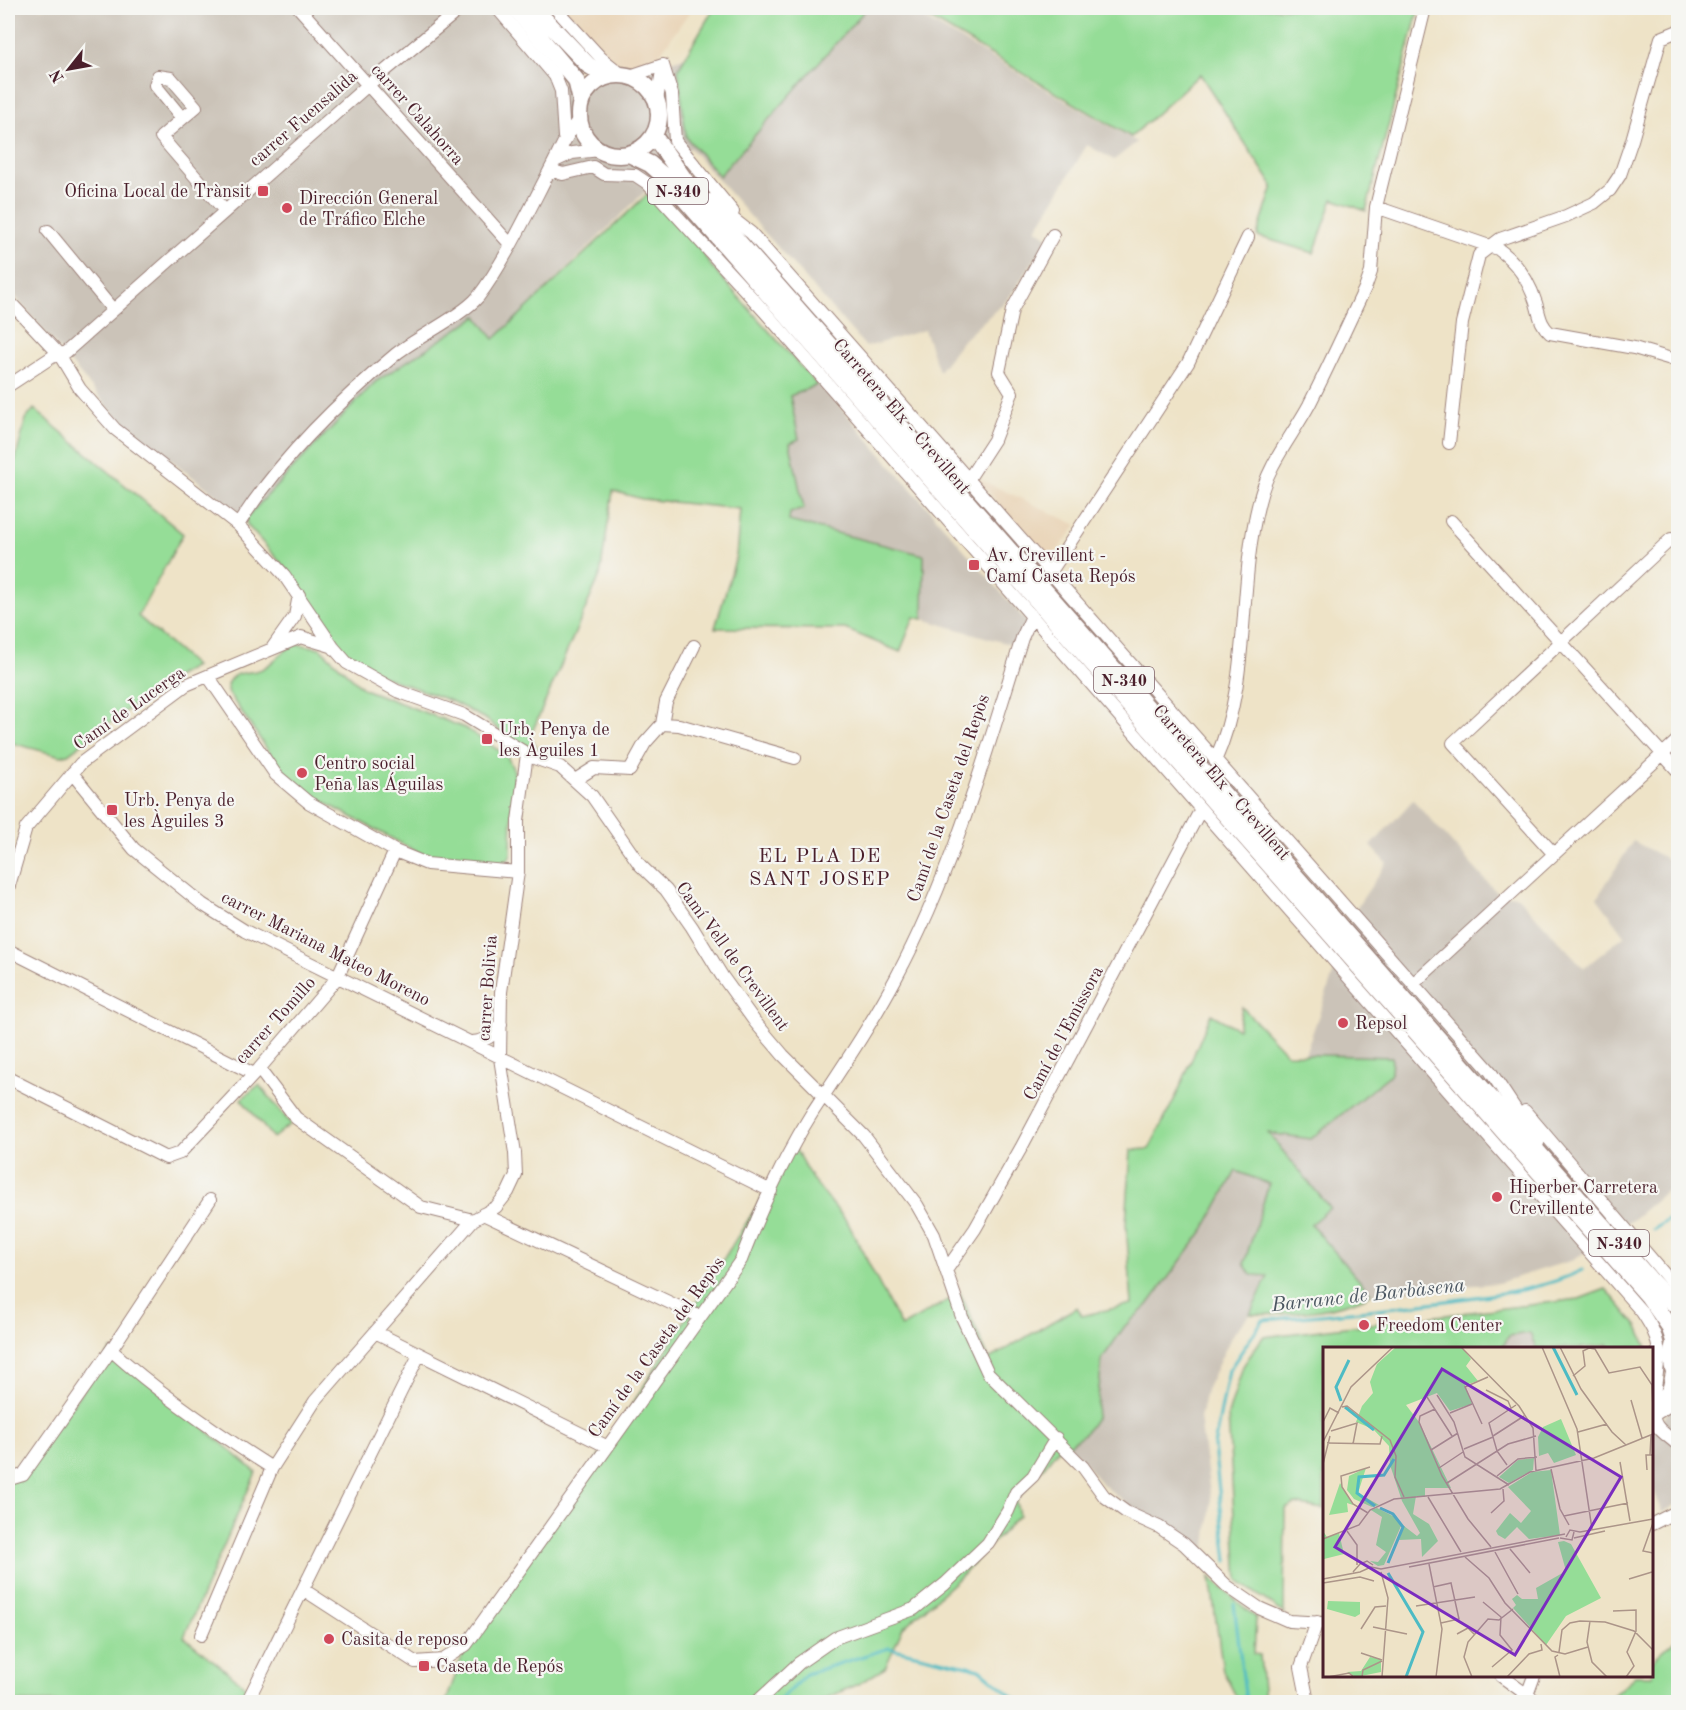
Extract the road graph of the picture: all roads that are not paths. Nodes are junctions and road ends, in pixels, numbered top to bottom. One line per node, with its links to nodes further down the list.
1 (299, 8): 11 (street, carrer Calahorra)
2 (461, 8): 11 (street, carrer Fuensalida)
3 (497, 8): 17 (street)
4 (515, 8): 12 (highway)
5 (534, 8): 10 (highway)
6 (555, 8): 10 (street)
7 (1425, 8): 22 (street)
8 (1678, 31): 30 (street)
9 (663, 65): 10 (street); 13 (street); 25 (street)
10 (619, 75): 12 (highway); 13 (highway)
11 (368, 85): 23 (street, carrer Fuensalida); 29 (street, carrer Calahorra)
12 (581, 100): 15 (highway)
13 (657, 100): 16 (highway)
14 (182, 118): 23 (street)
15 (579, 119): 17 (street); 18 (highway)
16 (654, 136): 19 (highway); 21 (highway, Carretera Elx - Crevillent / N-340)
17 (564, 137): 20 (street)
18 (600, 150): 19 (highway, N-340); 20 (street)
19 (629, 154): 28 (highway, Carretera Elx - Crevillent / N-340)
20 (553, 166): 29 (street); 35 (street)
21 (687, 183): 25 (street); 82 (highway, Carretera Elx - Crevillent / N-340)
22 (1376, 207): 30 (street); 61 (street)
23 (225, 211): 32 (street, carrer Fuensalida)
24 (48, 231): 31 (street)
25 (751, 232): 40 (street)
26 (1053, 235): 40 (street)
27 (1248, 237): 44 (street)
28 (719, 238): 35 (street); 86 (highway, Carretera Elx - Crevillent / N-340)
29 (510, 244): 42 (street)
30 (1488, 247): 37 (street); 39 (street)
31 (91, 281): 32 (street); 34 (street)
32 (126, 299): 34 (street, carrer Fuensalida)
33 (8, 300): 36 (street, Camí Vell de Crevillent)
34 (113, 310): 36 (street, carrer Fuensalida)
35 (765, 312): 46 (street)
36 (58, 354): 38 (street, carrer Fuensalida); 42 (street, Camí Vell de Crevillent)
37 (1678, 361)
38 (8, 386)
39 (1449, 443)
40 (968, 480): 44 (street)
41 (1451, 521): 50 (street)
42 (238, 525): 45 (street, Camí Vell de Crevillent)
43 (1678, 547): 50 (street)
44 (1050, 573): 61 (street)
45 (299, 595): 47 (street, Camí Vell de Crevillent); 48 (street)
46 (1032, 616): 66 (street); 80 (street, Camí de la Caseta del Repòs)
47 (314, 619): 48 (street); 49 (street); 52 (street, Camí Vell de Crevillent)
48 (290, 623): 53 (street)
49 (305, 637): 52 (street); 53 (street, Camí de Lucerga)
50 (1563, 642): 59 (street); 68 (street)
51 (694, 646): 55 (street)
52 (333, 647): 57 (street, Camí Vell de Crevillent)
53 (268, 653): 54 (street, Camí de Lucerga)
54 (208, 676): 63 (street, Camí de Lucerga); 67 (street)
55 (662, 724): 60 (street); 65 (street)
56 (1678, 740): 59 (street)
57 (508, 744): 58 (street, Camí Vell de Crevillent); 64 (street)
58 (527, 754): 64 (street, carrer Bolivia); 65 (street, Camí Vell de Crevillent)
59 (1663, 754): 62 (street); 68 (street)
60 (795, 758)
61 (1215, 760): 73 (street)
62 (1678, 771)
63 (72, 773): 70 (street, Camí de Lucerga); 72 (street, carrer Mariana Mateo Moreno)
64 (525, 777): 69 (street, carrer Bolivia)
65 (575, 780): 80 (street, Camí Vell de Crevillent)
66 (1201, 809): 81 (street); 87 (street, Camí de l'Emissora)
67 (395, 851): 69 (street); 72 (street, carrer Tomillo)
68 (1554, 854): 73 (street)
69 (518, 872): 74 (street, carrer Bolivia)
70 (8, 889)
71 (8, 950): 77 (street)
72 (337, 978): 75 (street, carrer Mariana Mateo Moreno); 77 (street, carrer Tomillo)
73 (1413, 984): 78 (street)
74 (501, 1024): 75 (street); 76 (street, carrer Bolivia)
75 (472, 1042): 76 (street, carrer Mariana Mateo Moreno)
76 (500, 1058): 83 (street, carrer Mariana Mateo Moreno); 85 (street, carrer Bolivia)
77 (255, 1071): 79 (street, carrer Tomillo); 85 (street)
78 (1490, 1071): 82 (street); 88 (street)
79 (8, 1078)
80 (824, 1096): 83 (street, Camí de la Caseta del Repòs); 87 (street, Camí Vell de Crevillent)
81 (1501, 1151): 86 (street); 97 (street)
82 (1560, 1176): 89 (highway, Carretera Elx - Crevillent / N-340)
83 (771, 1191): 90 (street, Camí de la Caseta del Repòs)
84 (210, 1200): 93 (street)
85 (478, 1217): 90 (street); 91 (street, carrer Bolivia)
86 (1584, 1223): 92 (highway, Carretera Elx - Crevillent / N-340)
87 (947, 1269): 100 (street, Camí Vell de Crevillent)
88 (1676, 1283)
89 (1678, 1308)
90 (700, 1317): 102 (street, Camí de la Caseta del Repòs)
91 (375, 1332): 94 (street); 103 (street, carrer Bolivia)
92 (1676, 1338): 95 (highway, N-340)
93 (111, 1350): 103 (street); 104 (street)
94 (419, 1356): 102 (street); 107 (street)
95 (1676, 1374): 99 (street)
96 (1678, 1400): 99 (street)
97 (1653, 1402)
98 (1653, 1412): 99 (street)
99 (1654, 1416): 101 (street)
100 (1056, 1438): 108 (street, Camí Vell de Crevillent); 114 (street)
101 (1678, 1445)
102 (606, 1446): 107 (street, Camí de la Caseta del Repòs)
103 (272, 1468): 109 (street, carrer Bolivia)
104 (8, 1472)
105 (1678, 1511): 106 (street)
106 (1653, 1524)
107 (304, 1590): 112 (street)
108 (1321, 1623): 115 (street)
109 (201, 1635)
110 (1502, 1677): 113 (street)
111 (1534, 1677): 113 (street)
112 (250, 1695)
113 (1532, 1699)
114 (758, 1702)
115 (1308, 1702)

